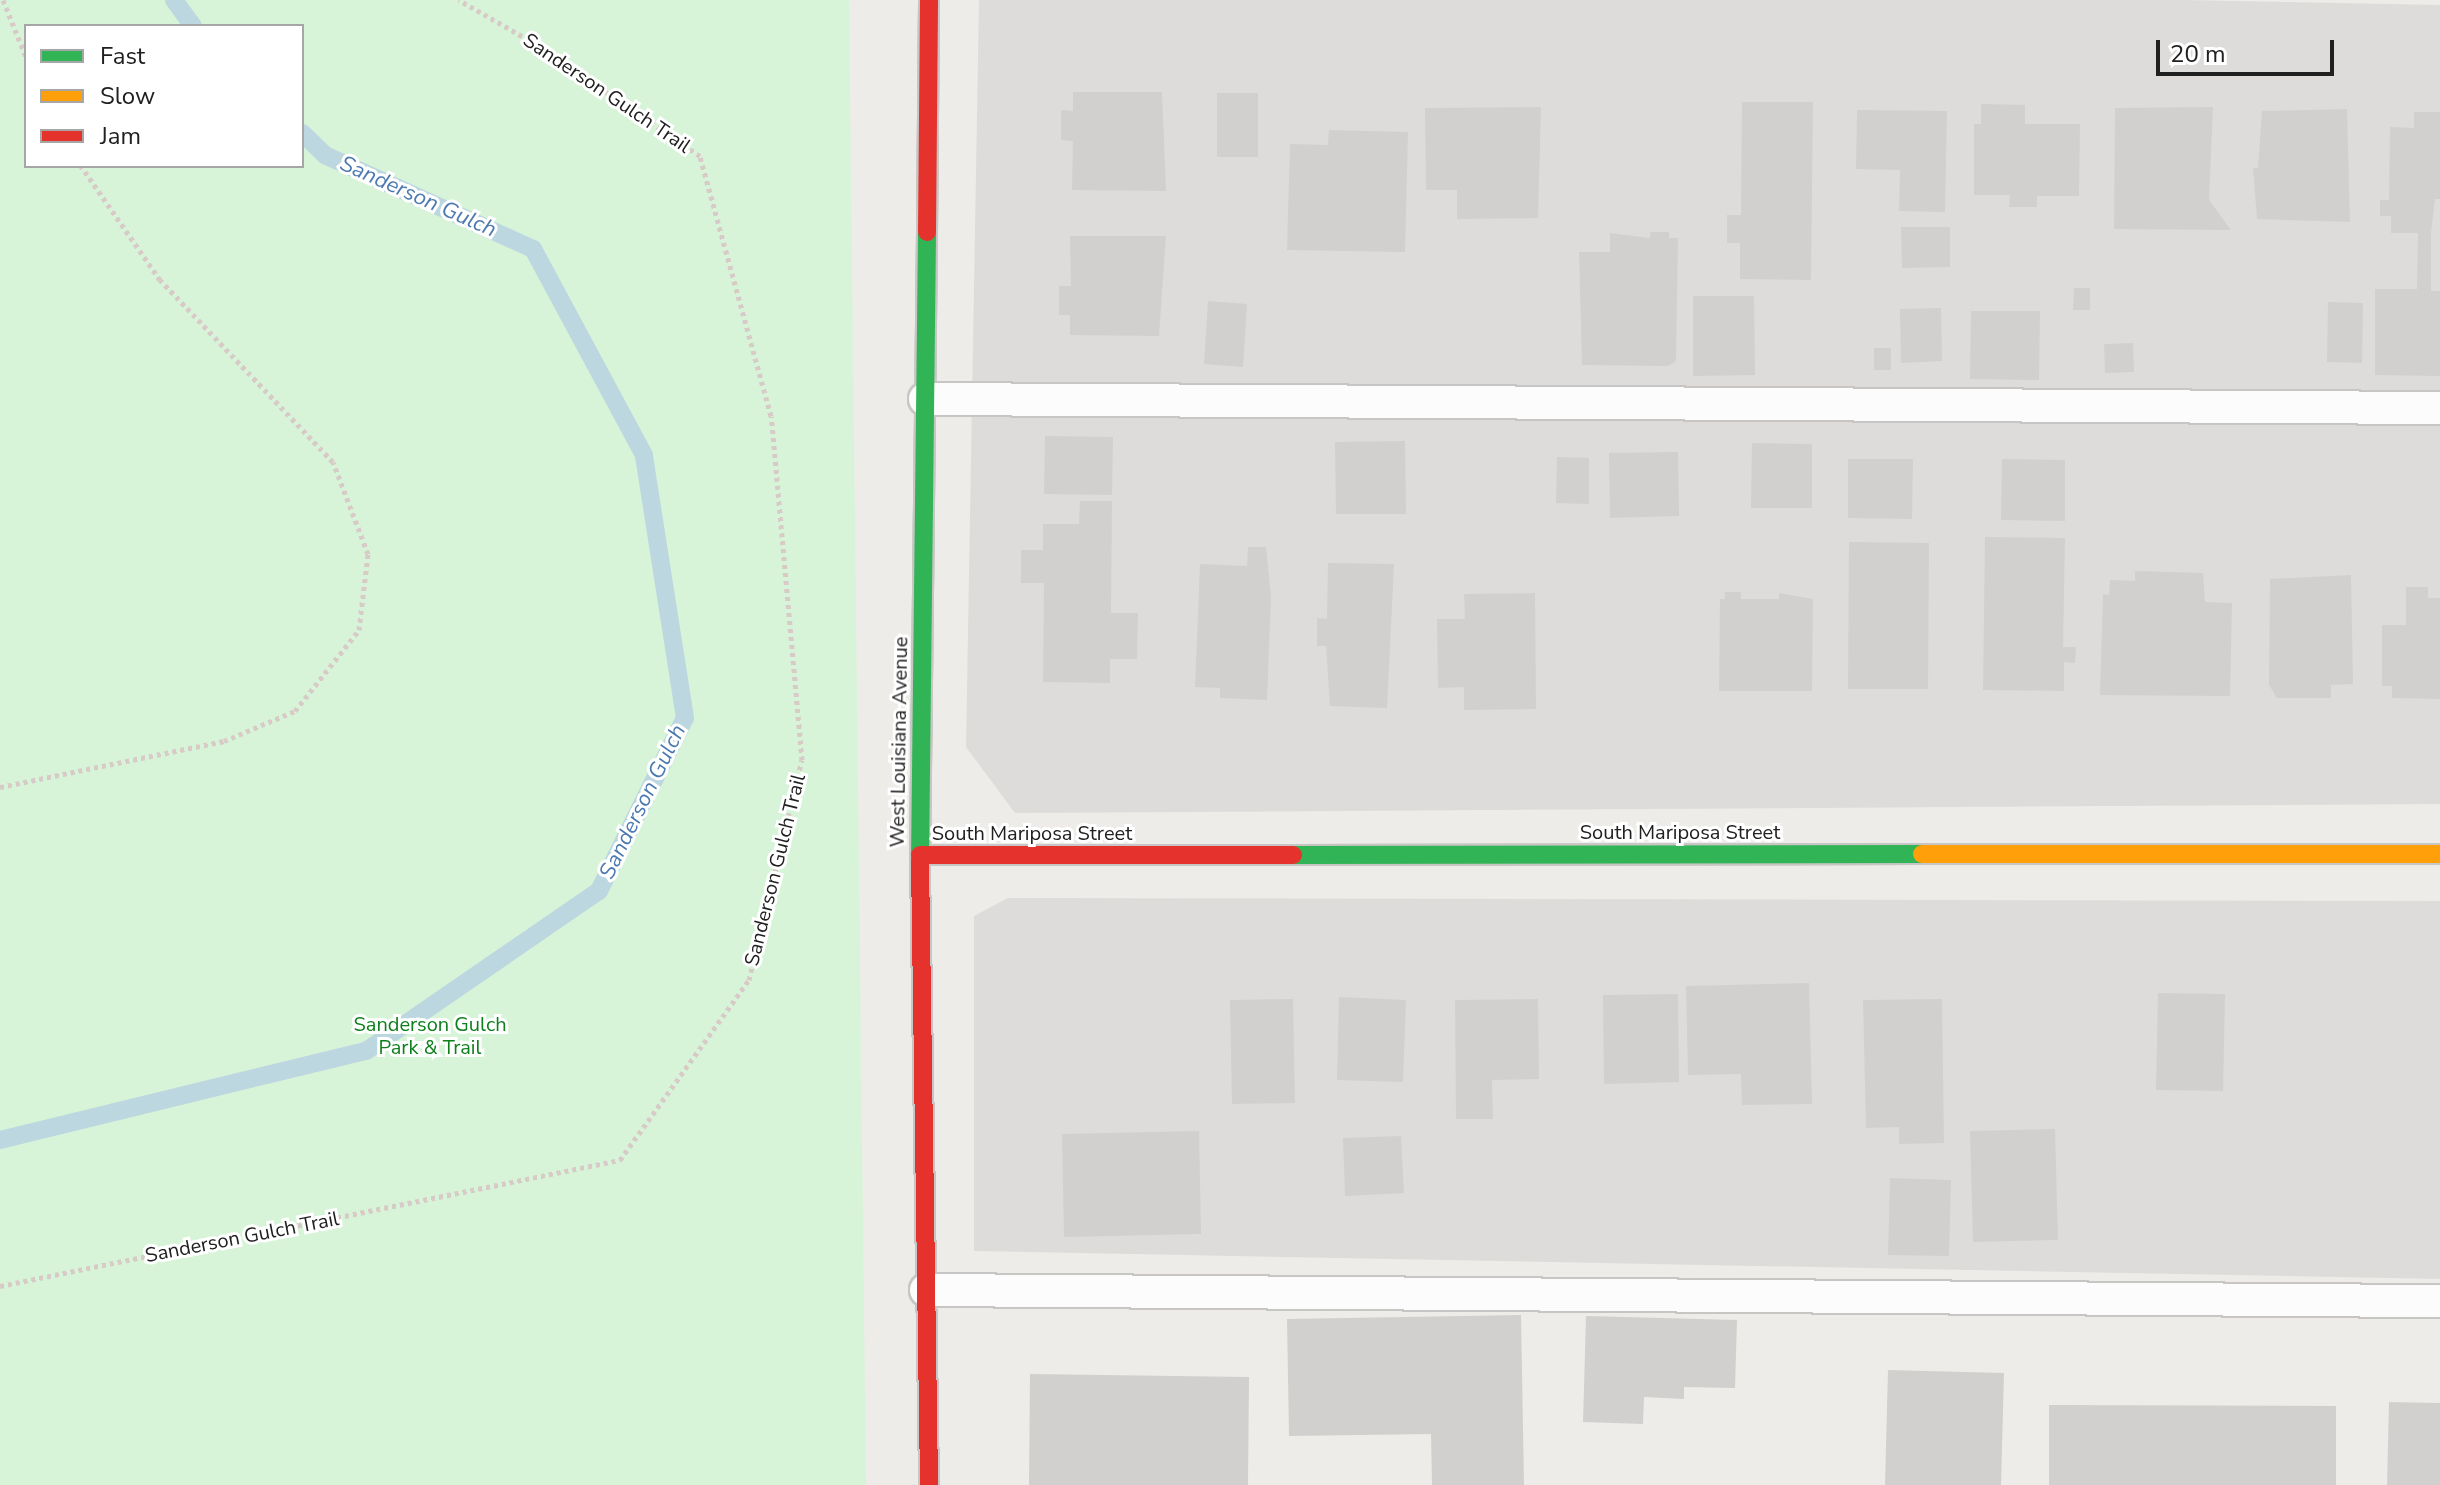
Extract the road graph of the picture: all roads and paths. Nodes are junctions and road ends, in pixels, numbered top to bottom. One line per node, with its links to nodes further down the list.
1 (3, 0): 4 (path)
2 (459, 0): 11 (path, Sanderson Gulch Trail)
3 (929, 0): 6 (street, West Louisiana Avenue)
4 (24, 52)
5 (82, 168): 8 (path)
6 (925, 399): 7 (lane); 10 (street, West Louisiana Avenue)
7 (2440, 408)
8 (0, 787)
9 (2440, 854): 10 (street, South Mariposa Street)
10 (920, 855): 12 (street, West Louisiana Avenue)
11 (0, 1286)
12 (926, 1290): 13 (lane); 14 (street, West Louisiana Avenue)
13 (2440, 1301)
14 (929, 1485)

